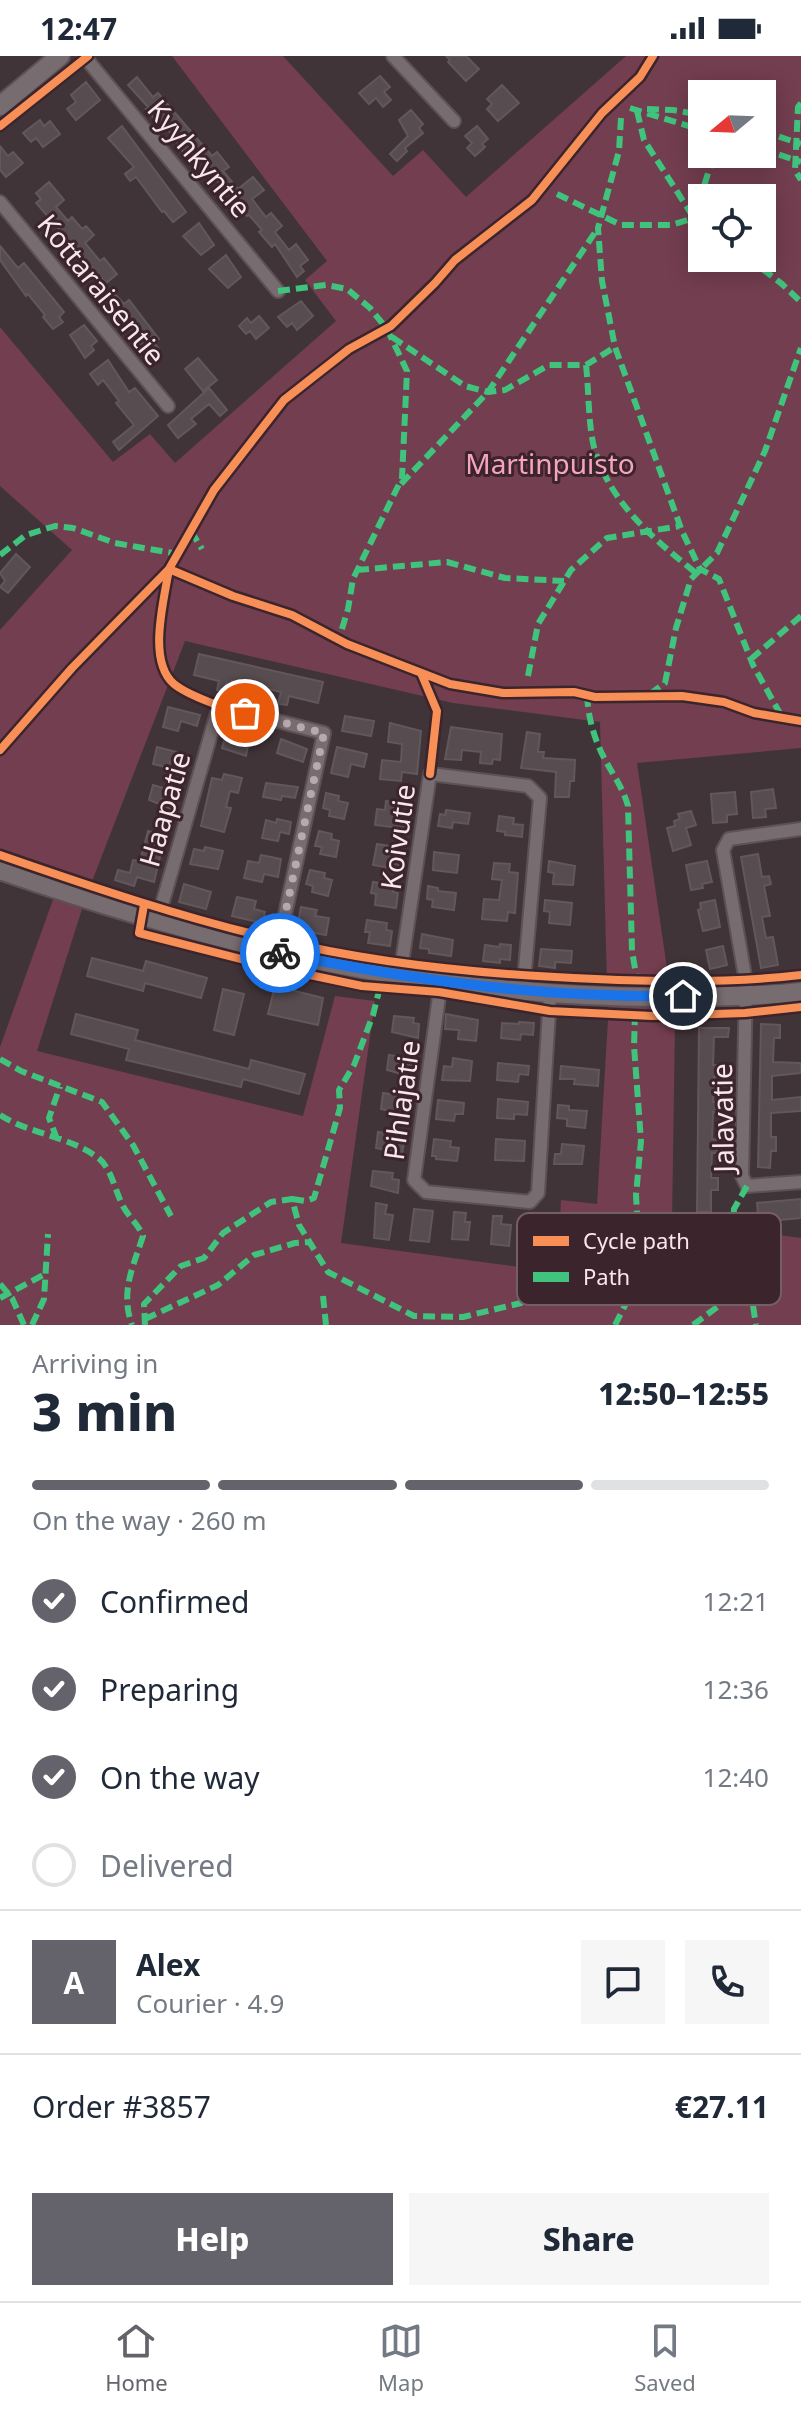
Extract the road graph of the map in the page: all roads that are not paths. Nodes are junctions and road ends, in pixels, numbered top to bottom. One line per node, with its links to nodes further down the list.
1 (60, 56): 4 (street)
2 (84, 56): 7 (street, Kyyhkyntie)
3 (393, 56): 5 (street)
4 (0, 106)
5 (454, 121)
6 (0, 202): 8 (street, Kottaraisentie)
7 (278, 291)
8 (168, 406)
9 (801, 829): 18 (street)
10 (0, 870): 11 (street)
11 (157, 922): 12 (street); 12 (street, Haapatie)
12 (277, 952): 13 (street)
13 (400, 976): 14 (street); 15 (street, Koivutie)
14 (441, 982): 15 (street); 17 (street, Pihlajatie)
15 (523, 992): 17 (street)
16 (801, 992): 18 (street)
17 (550, 994): 18 (street)
18 (746, 996): 19 (street, Jalavatie)
19 (801, 1182)

